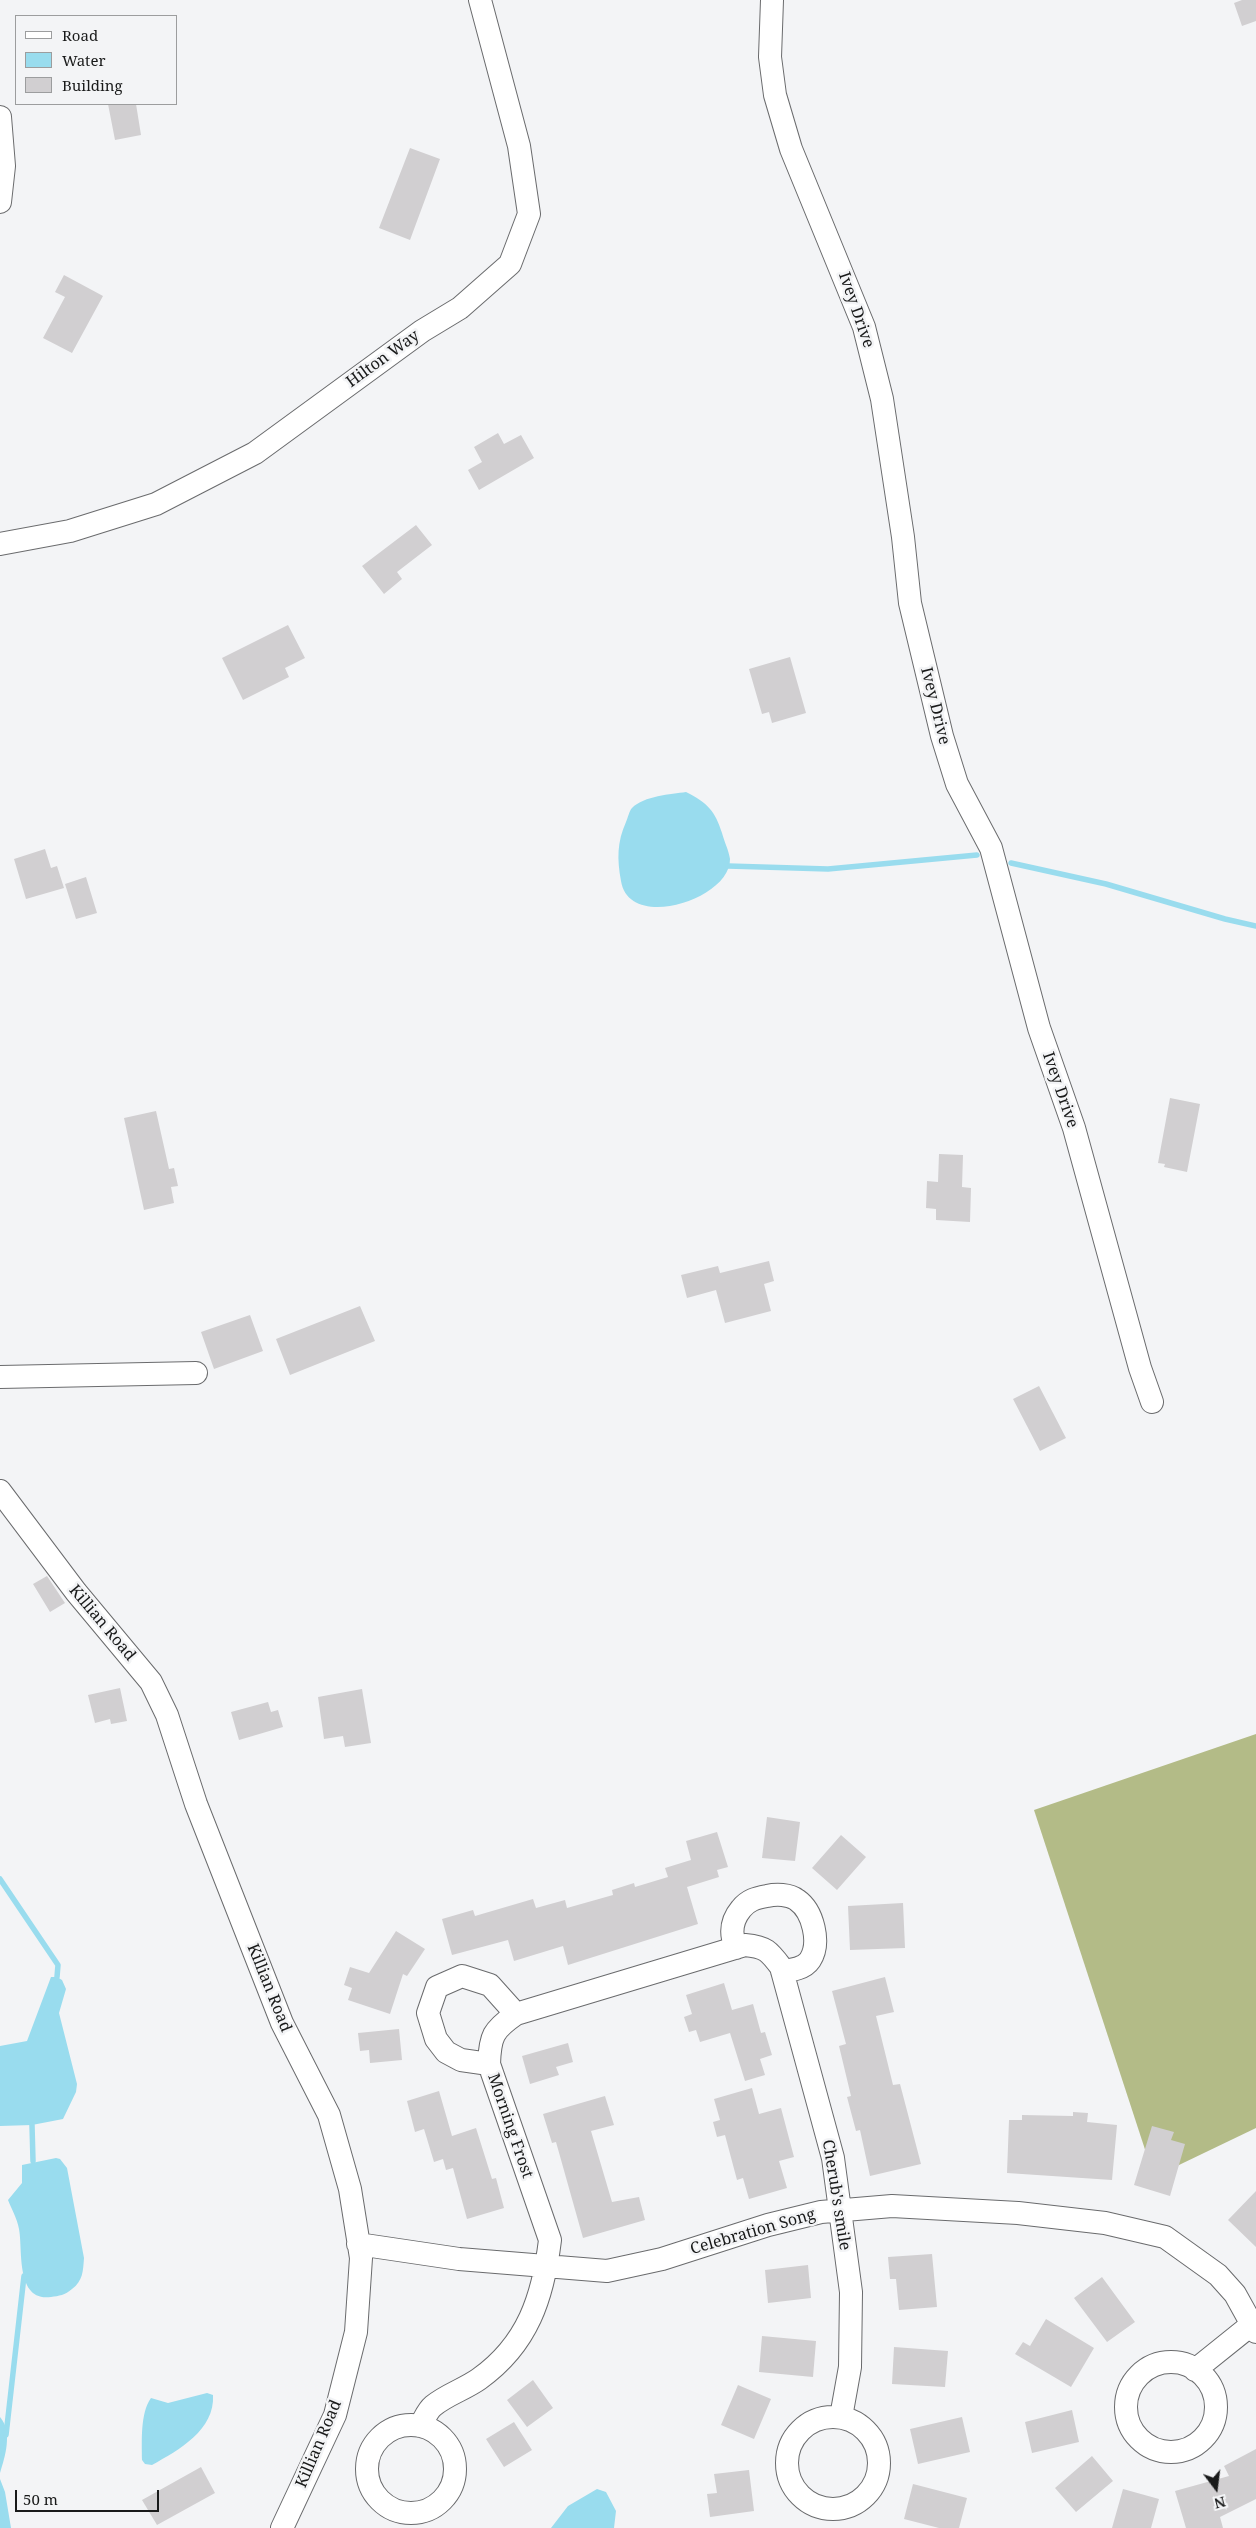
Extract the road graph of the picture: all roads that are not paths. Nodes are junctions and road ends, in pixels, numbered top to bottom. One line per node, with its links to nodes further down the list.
1 (480, 0): 5 (street, Hilton Way)
2 (772, 0): 8 (street, Ivey Drive)
3 (0, 117): 4 (street)
4 (0, 202)
5 (0, 544)
6 (196, 1374): 7 (street)
7 (0, 1377)
8 (1152, 1402)
9 (0, 1492): 16 (street, Killian Road)
10 (736, 1948): 11 (street, Morning Frost); 12 (street); 13 (street, Morning Frost)
11 (769, 1951): 12 (street, Cherub's smile)
12 (782, 1971): 15 (street, Cherub's smile)
13 (516, 2014): 14 (street, Morning Frost); 14 (street)
14 (489, 2064): 17 (street, Morning Frost)
15 (839, 2212): 17 (street, Celebration Song); 18 (street, Celebration Song); 20 (street, Cherub's smile)
16 (358, 2244): 17 (street, Celebration Song); 22 (street, Killian Road)
17 (547, 2268): 21 (street, Morning Frost)
18 (1254, 2325): 19 (street)
19 (1195, 2370)
20 (841, 2418): 20 (street)
21 (420, 2426)
22 (282, 2528)

